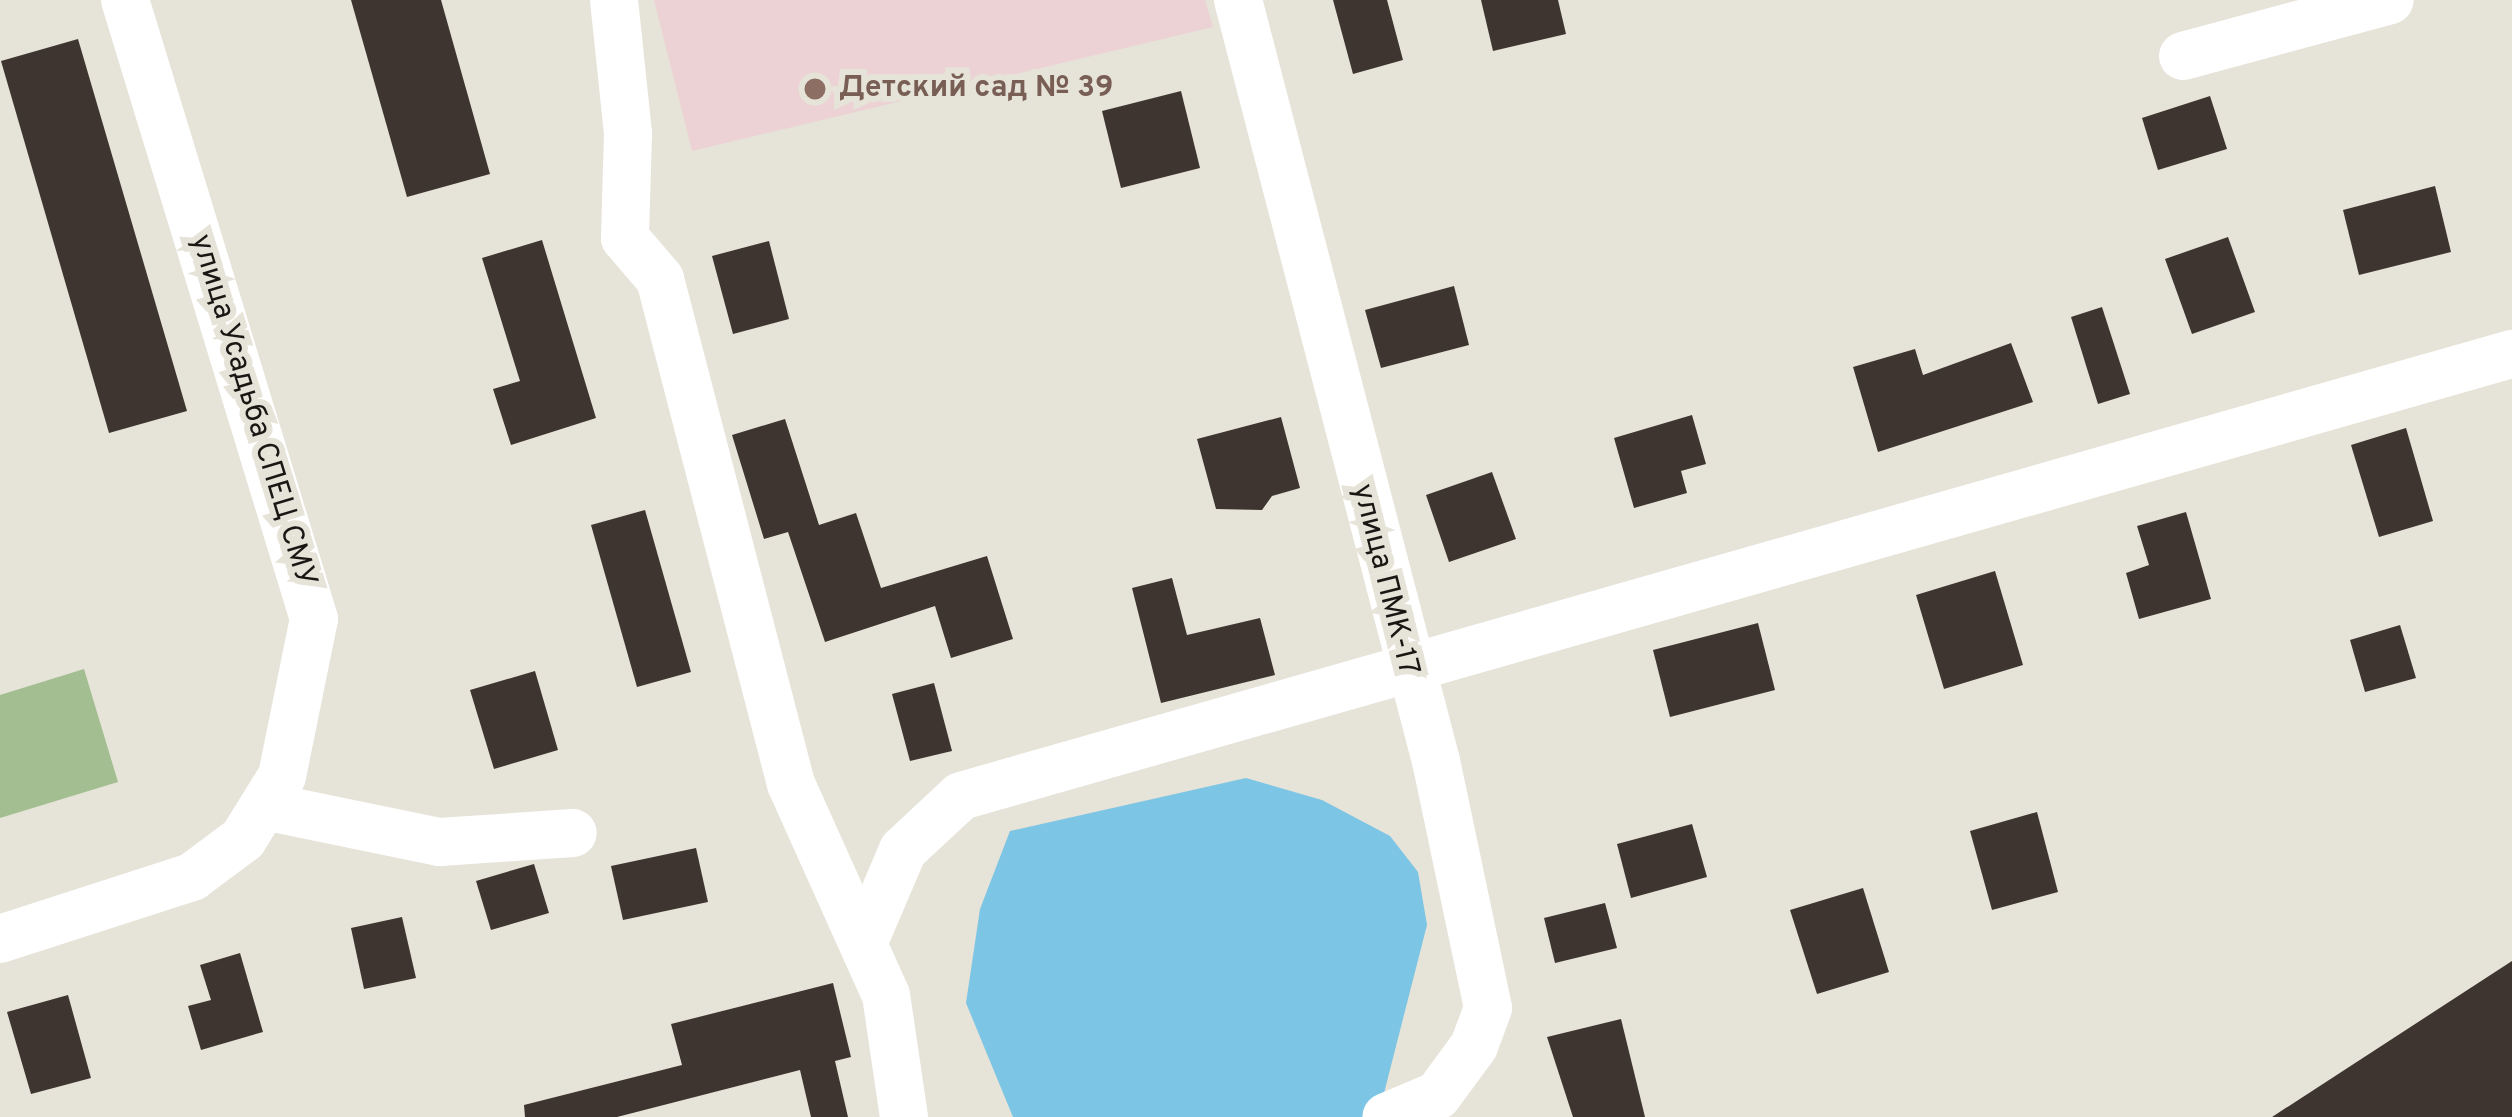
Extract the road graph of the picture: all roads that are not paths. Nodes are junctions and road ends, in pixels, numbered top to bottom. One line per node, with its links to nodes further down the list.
1 (124, 0): 8 (street, улица Усадьба СПЕЦ СМУ)
2 (614, 0): 11 (street)
3 (1238, 0): 7 (street, улица ПМК-17)
4 (2390, 0): 5 (street)
5 (2183, 56)
6 (2512, 354): 7 (street)
7 (1407, 673): 11 (street); 12 (street, улица ПМК-17)
8 (269, 807): 9 (street); 10 (street)
9 (573, 833)
10 (0, 939)
11 (865, 939): 13 (street)
12 (1444, 1106): 14 (street, улица ПМК-17)
13 (904, 1117)
14 (1386, 1117)

